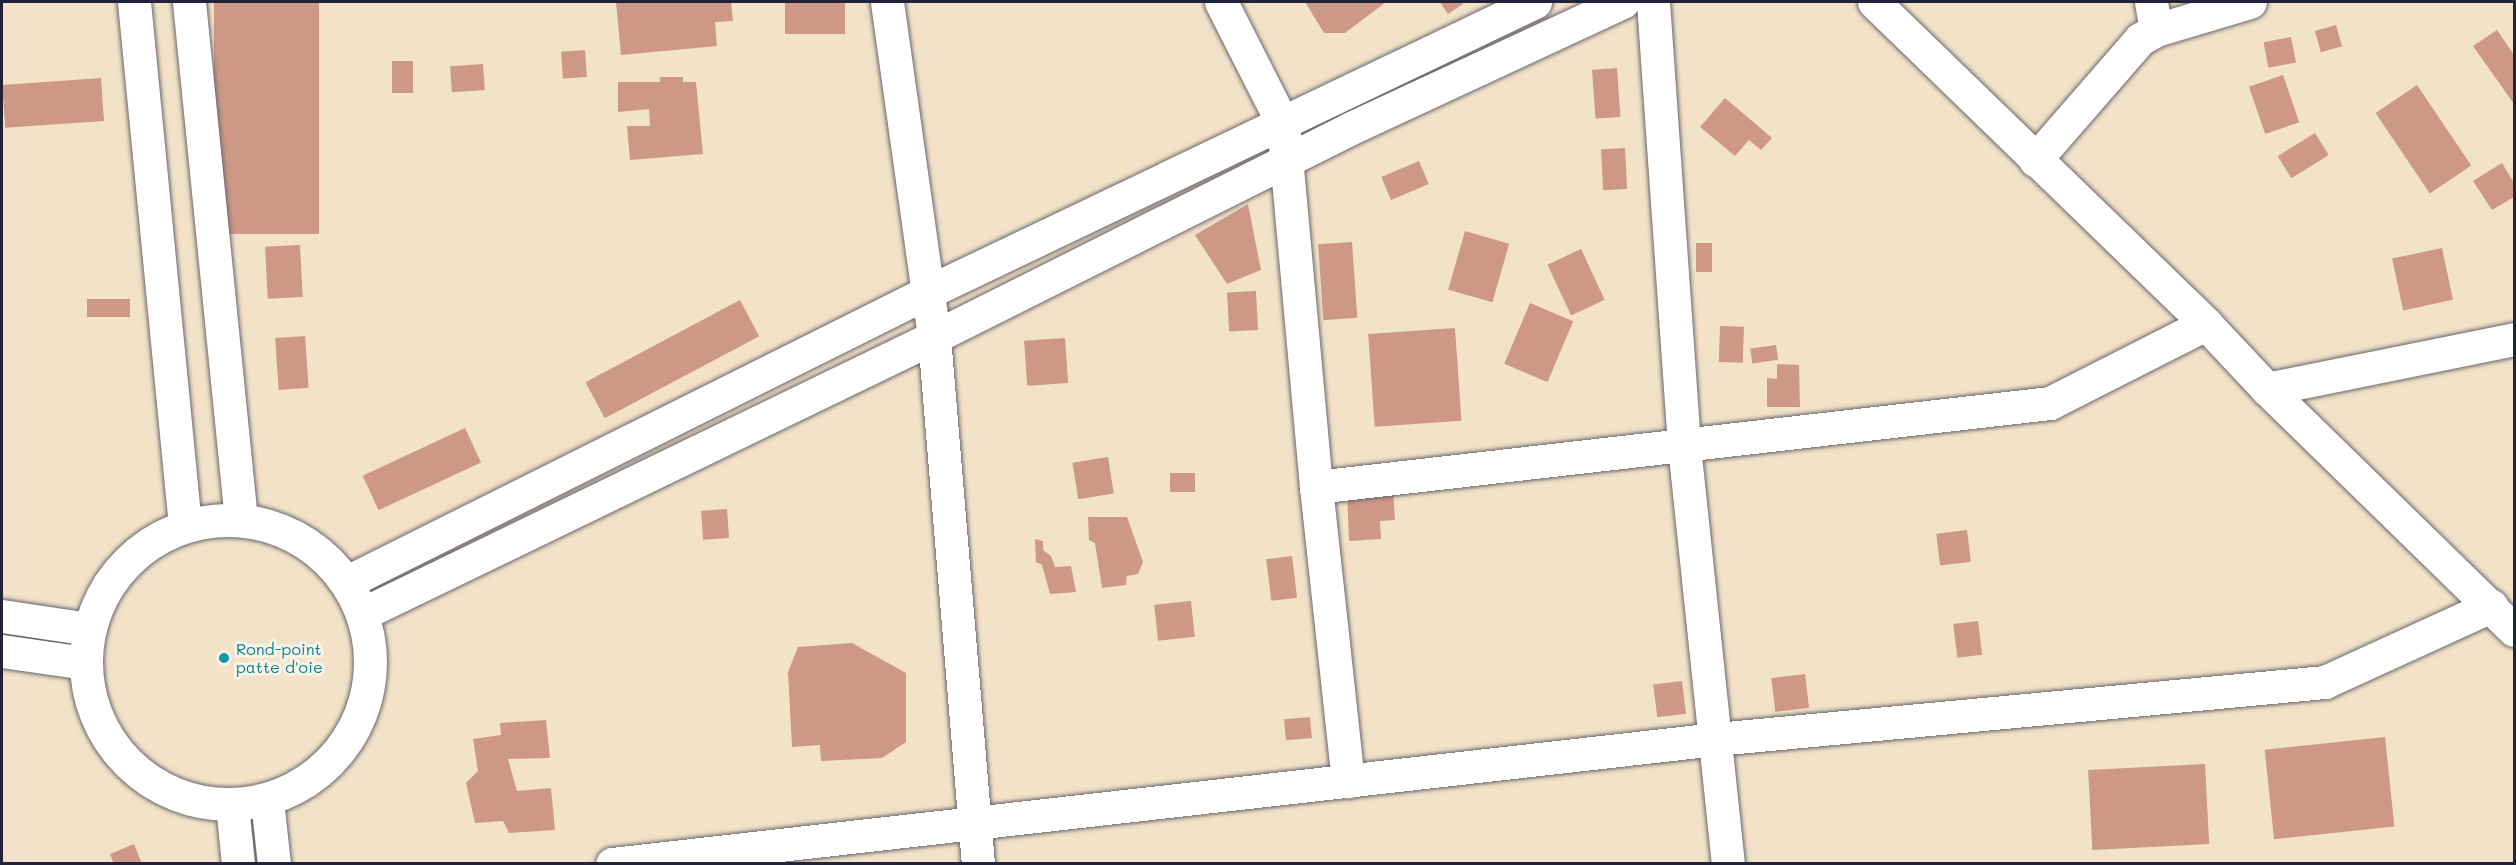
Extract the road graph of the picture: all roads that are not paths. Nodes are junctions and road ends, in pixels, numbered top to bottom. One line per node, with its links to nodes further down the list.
1 (134, 2): 22 (main road)
2 (189, 2): 21 (main road)
3 (887, 2): 14 (main road)
4 (1221, 2): 11 (main road)
5 (1535, 2): 11 (main road)
6 (1623, 2): 12 (main road)
7 (1653, 2): 19 (main road)
8 (1874, 2): 13 (main road)
9 (2250, 2): 10 (main road)
10 (2153, 16): 13 (main road)
11 (1283, 124): 12 (main road); 14 (main road)
12 (1288, 159): 16 (main road); 20 (main road)
13 (2035, 160): 15 (main road)
14 (926, 293): 16 (main road); 23 (main road)
15 (2206, 324): 18 (main road); 19 (main road)
16 (934, 337): 25 (main road); 35 (main road)
17 (2514, 339): 18 (main road)
18 (2267, 389): 24 (main road)
19 (1684, 446): 20 (main road); 31 (main road)
20 (1316, 487): 32 (main road)
21 (242, 520): 22 (main road); 23 (main road)
22 (185, 526): 27 (main road)
23 (347, 582): 25 (main road)
24 (2491, 606): 28 (main road); 31 (main road)
25 (364, 613): 33 (main road)
26 (2, 616): 27 (main road)
27 (89, 629): 30 (main road)
28 (2514, 630)
29 (2, 651): 30 (main road)
30 (85, 663): 34 (main road)
31 (1716, 740): 32 (main road); 40 (main road)
32 (1348, 781): 35 (main road)
33 (267, 800): 34 (main road); 37 (main road)
34 (232, 805): 36 (main road)
35 (974, 821): 38 (main road); 39 (main road)
36 (238, 864)
37 (274, 864)
38 (612, 864)
39 (978, 864)
40 (1728, 864)

